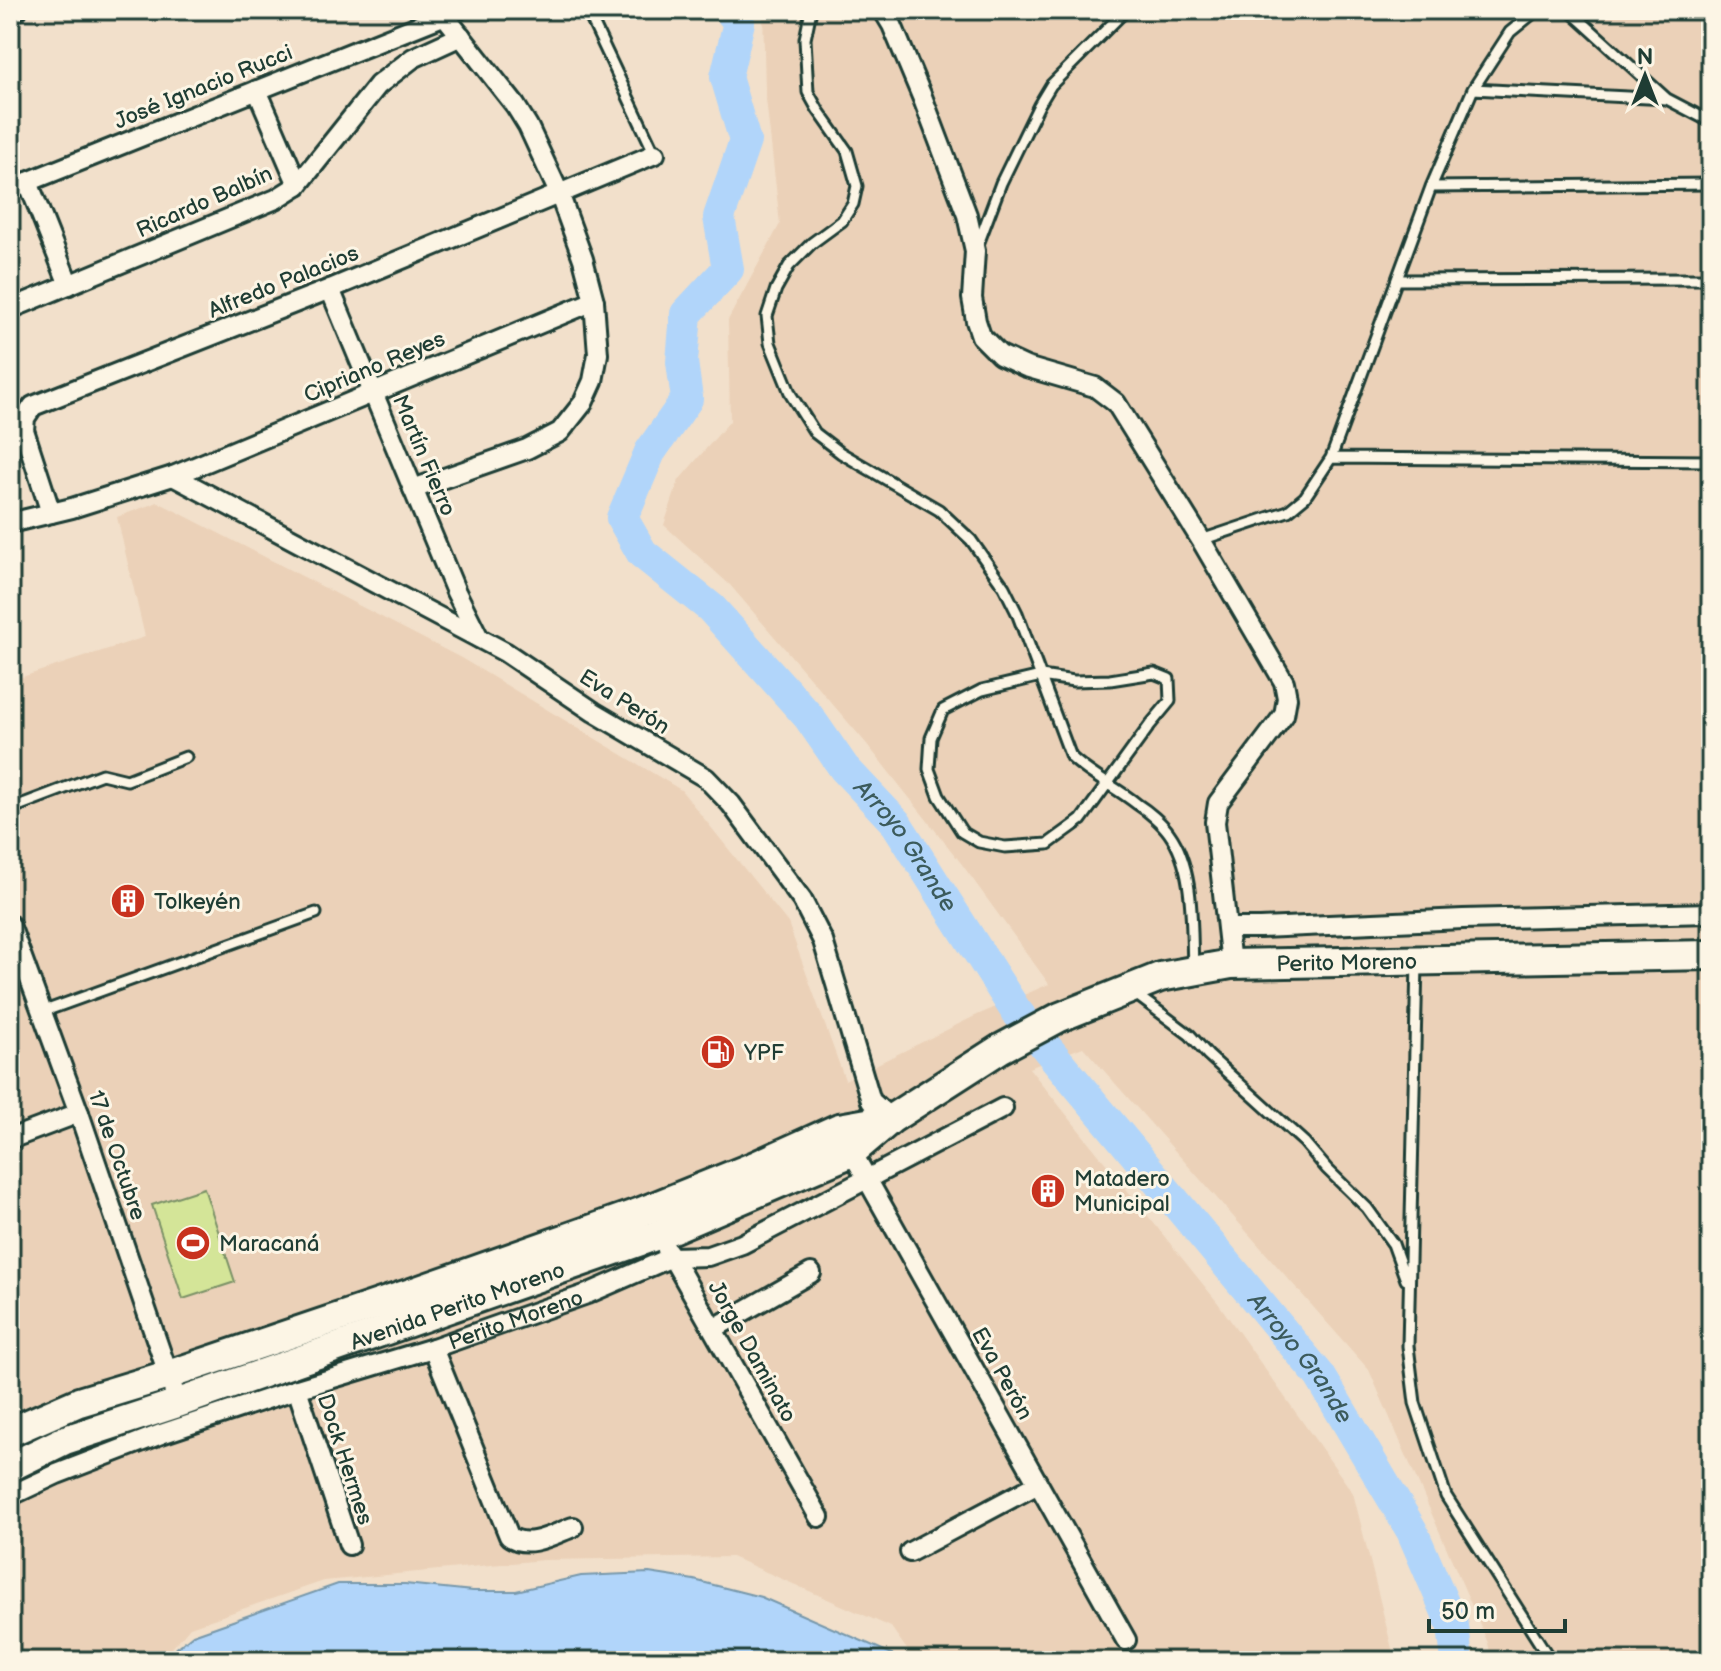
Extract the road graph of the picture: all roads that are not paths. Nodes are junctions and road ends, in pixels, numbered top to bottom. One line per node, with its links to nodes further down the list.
1 (17, 10): 9 (street)
2 (587, 10): 15 (lane)
3 (811, 10): 37 (lane)
4 (883, 10): 21 (street)
5 (1126, 10): 21 (lane)
6 (1537, 10): 11 (lane)
7 (1569, 10): 13 (lane)
8 (447, 12): 10 (street); 12 (street, José Ignacio Rucci)
9 (10, 13)
10 (461, 36): 17 (street, Ricardo Balbín); 20 (street)
11 (1473, 89): 13 (lane); 19 (lane)
12 (257, 90): 17 (street); 18 (street, José Ignacio Rucci)
13 (1667, 99): 14 (lane)
14 (1711, 122)
15 (655, 154): 20 (street, Alfredo Palacios)
16 (1711, 184): 19 (lane)
17 (298, 185): 24 (street, Ricardo Balbín)
18 (19, 186): 24 (street)
19 (1431, 187): 23 (lane)
20 (559, 193): 25 (street, Alfredo Palacios); 26 (street)
21 (975, 251): 35 (street)
22 (1711, 279): 23 (lane)
23 (1397, 280): 29 (lane)
24 (69, 285): 27 (street, Ricardo Balbín)
25 (330, 289): 28 (street, Martín Fierro); 33 (street, Alfredo Palacios)
26 (594, 301): 28 (street, Cipriano Reyes); 32 (street)
27 (10, 309)
28 (373, 393): 31 (street, Cipriano Reyes); 32 (street, Martín Fierro)
29 (1331, 458): 30 (lane); 35 (lane)
30 (1711, 461)
31 (173, 476): 33 (street, Cipriano Reyes); 36 (street, Eva Perón)
32 (413, 489): 36 (street, Martín Fierro)
33 (51, 513): 34 (street, Cipriano Reyes)
34 (10, 523)
35 (1201, 540): 44 (street)
36 (479, 638): 54 (street, Eva Perón)
37 (1041, 676): 39 (lane); 39 (lane); 39 (lane)
38 (186, 757): 40 (lane)
39 (1108, 783): 48 (lane)
40 (10, 809)
41 (316, 913): 50 (lane)
42 (1711, 913): 44 (street)
43 (10, 925): 50 (street, 17 de Octubre)
44 (1228, 928): 47 (street)
45 (1711, 955): 46 (main road, Perito Moreno)
46 (1417, 960): 47 (main road, Perito Moreno); 60 (lane)
47 (1231, 964): 48 (main road, Perito Moreno)
48 (1193, 970): 49 (main road, Perito Moreno)
49 (1128, 989): 51 (main road, Perito Moreno); 60 (lane)
50 (42, 1012): 53 (street, 17 de Octubre)
51 (1000, 1049): 54 (main road, Avenida Perito Moreno)
52 (1003, 1108): 57 (street, Perito Moreno)
53 (79, 1113): 55 (street); 63 (street, 17 de Octubre)
54 (891, 1119): 56 (main road, Avenida Perito Moreno)
55 (10, 1139)
56 (845, 1140): 57 (street, Eva Perón); 58 (main road, Avenida Perito Moreno)
57 (867, 1180): 58 (street, Perito Moreno); 68 (street, Eva Perón)
58 (656, 1235): 61 (street, Jorge Daminato); 62 (street, Perito Moreno); 63 (main road, Avenida Perito Moreno); 65 (main road, Avenida Perito Moreno)
59 (811, 1273): 61 (street)
60 (1409, 1289): 75 (lane)
61 (713, 1329): 70 (street, Jorge Daminato)
62 (433, 1348): 64 (street, Perito Moreno); 71 (street)
63 (168, 1375): 65 (street, 17 de Octubre); 66 (main road, Avenida Perito Moreno)
64 (297, 1389): 69 (street, Perito Moreno); 72 (street, Dock Hermes)
65 (178, 1403): 67 (main road, Avenida Perito Moreno)
66 (10, 1432)
67 (10, 1467)
68 (1038, 1484): 73 (street); 74 (street, Eva Perón)
69 (10, 1496)
70 (819, 1517)
71 (573, 1527)
72 (349, 1545)
73 (910, 1552)
74 (1126, 1640)
75 (1551, 1661)

